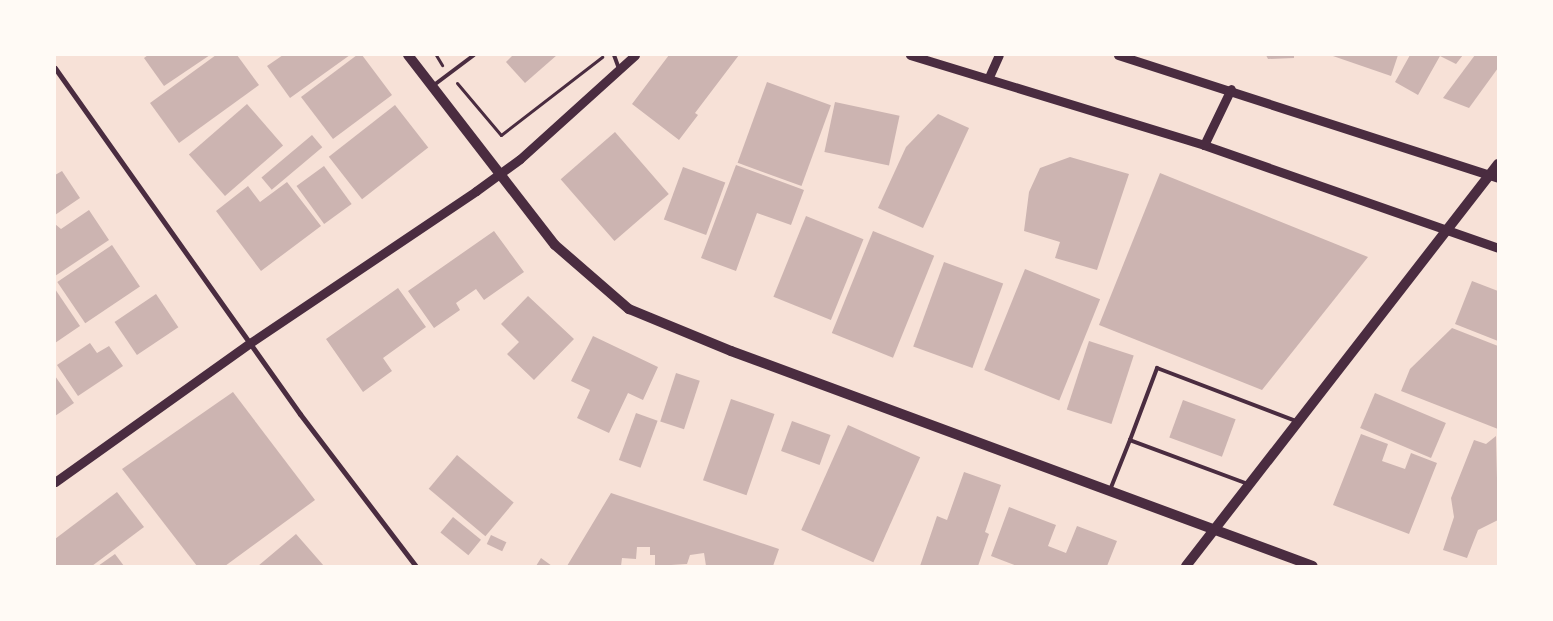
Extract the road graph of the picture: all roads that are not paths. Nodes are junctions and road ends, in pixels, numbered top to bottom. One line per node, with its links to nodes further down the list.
1 (408, 55): 11 (main road)
2 (474, 55): 11 (lane)
3 (614, 55): 9 (lane)
4 (635, 55): 9 (street)
5 (910, 55): 10 (street)
6 (999, 55): 10 (street)
7 (1118, 55): 12 (street)
8 (55, 68): 19 (street)
9 (620, 71): 15 (street)
10 (989, 77): 13 (street)
11 (432, 87): 15 (main road)
12 (1231, 89): 13 (street); 16 (street)
13 (1204, 145): 17 (street)
14 (1498, 164): 16 (main road)
15 (500, 174): 19 (street); 24 (main road)
16 (1494, 176): 17 (main road)
17 (1447, 230): 18 (street); 20 (main road)
18 (1498, 248)
19 (250, 343): 22 (street); 26 (street)
20 (1298, 422): 21 (lane); 23 (main road)
21 (1130, 440): 23 (lane); 24 (lane)
22 (55, 482)
23 (1250, 484): 25 (main road)
24 (1110, 490): 25 (main road)
25 (1216, 528): 27 (main road); 28 (main road)
26 (416, 566)
27 (1186, 566)
28 (1313, 566)

